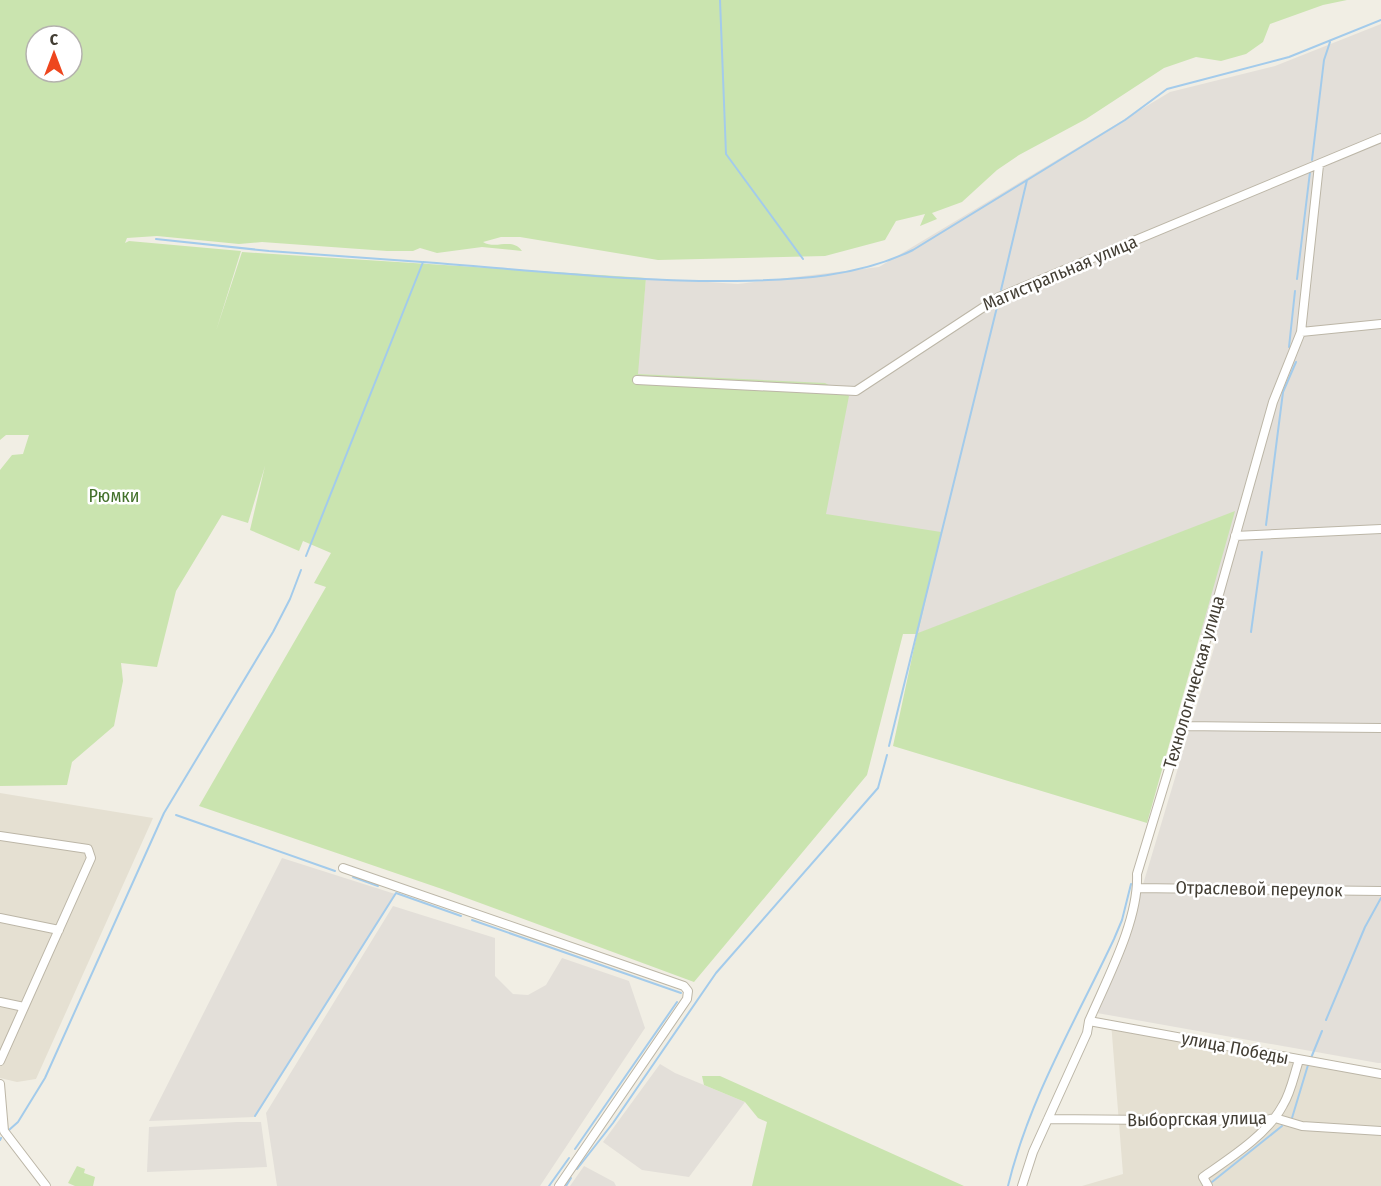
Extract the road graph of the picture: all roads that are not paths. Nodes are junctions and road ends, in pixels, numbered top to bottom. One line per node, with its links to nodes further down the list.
1 (1381, 138): 2 (street, Магистральная улица)
2 (1319, 165): 4 (street, Технологическая улица); 5 (street, Магистральная улица)
3 (1381, 324): 4 (street)
4 (1301, 332): 7 (street, Технологическая улица)
5 (637, 380)
6 (1381, 529): 7 (street)
7 (1235, 536): 8 (street, Технологическая улица)
8 (1182, 726): 9 (street); 12 (street, Технологическая улица)
9 (1381, 728)
10 (0, 836): 15 (street)
11 (343, 868): 27 (street)
12 (1137, 888): 13 (street, Отраслевой переулок); 18 (street, Технологическая улица)
13 (1381, 891)
14 (0, 918): 15 (street)
15 (59, 930): 17 (street)
16 (0, 1002): 17 (street)
17 (24, 1007): 20 (street)
18 (1089, 1021): 19 (street, улица Победы); 24 (street, Технологическая улица)
19 (1299, 1060): 21 (street, улица Победы); 23 (street)
20 (0, 1061)
21 (1381, 1074)
22 (0, 1084): 26 (street)
23 (1275, 1118): 24 (street, Выборгская улица); 25 (street, Выборгская улица); 29 (street)
24 (1048, 1119): 28 (street, Технологическая улица)
25 (1381, 1131)
26 (46, 1186)
27 (559, 1186)
28 (1022, 1186)
29 (1208, 1186)

